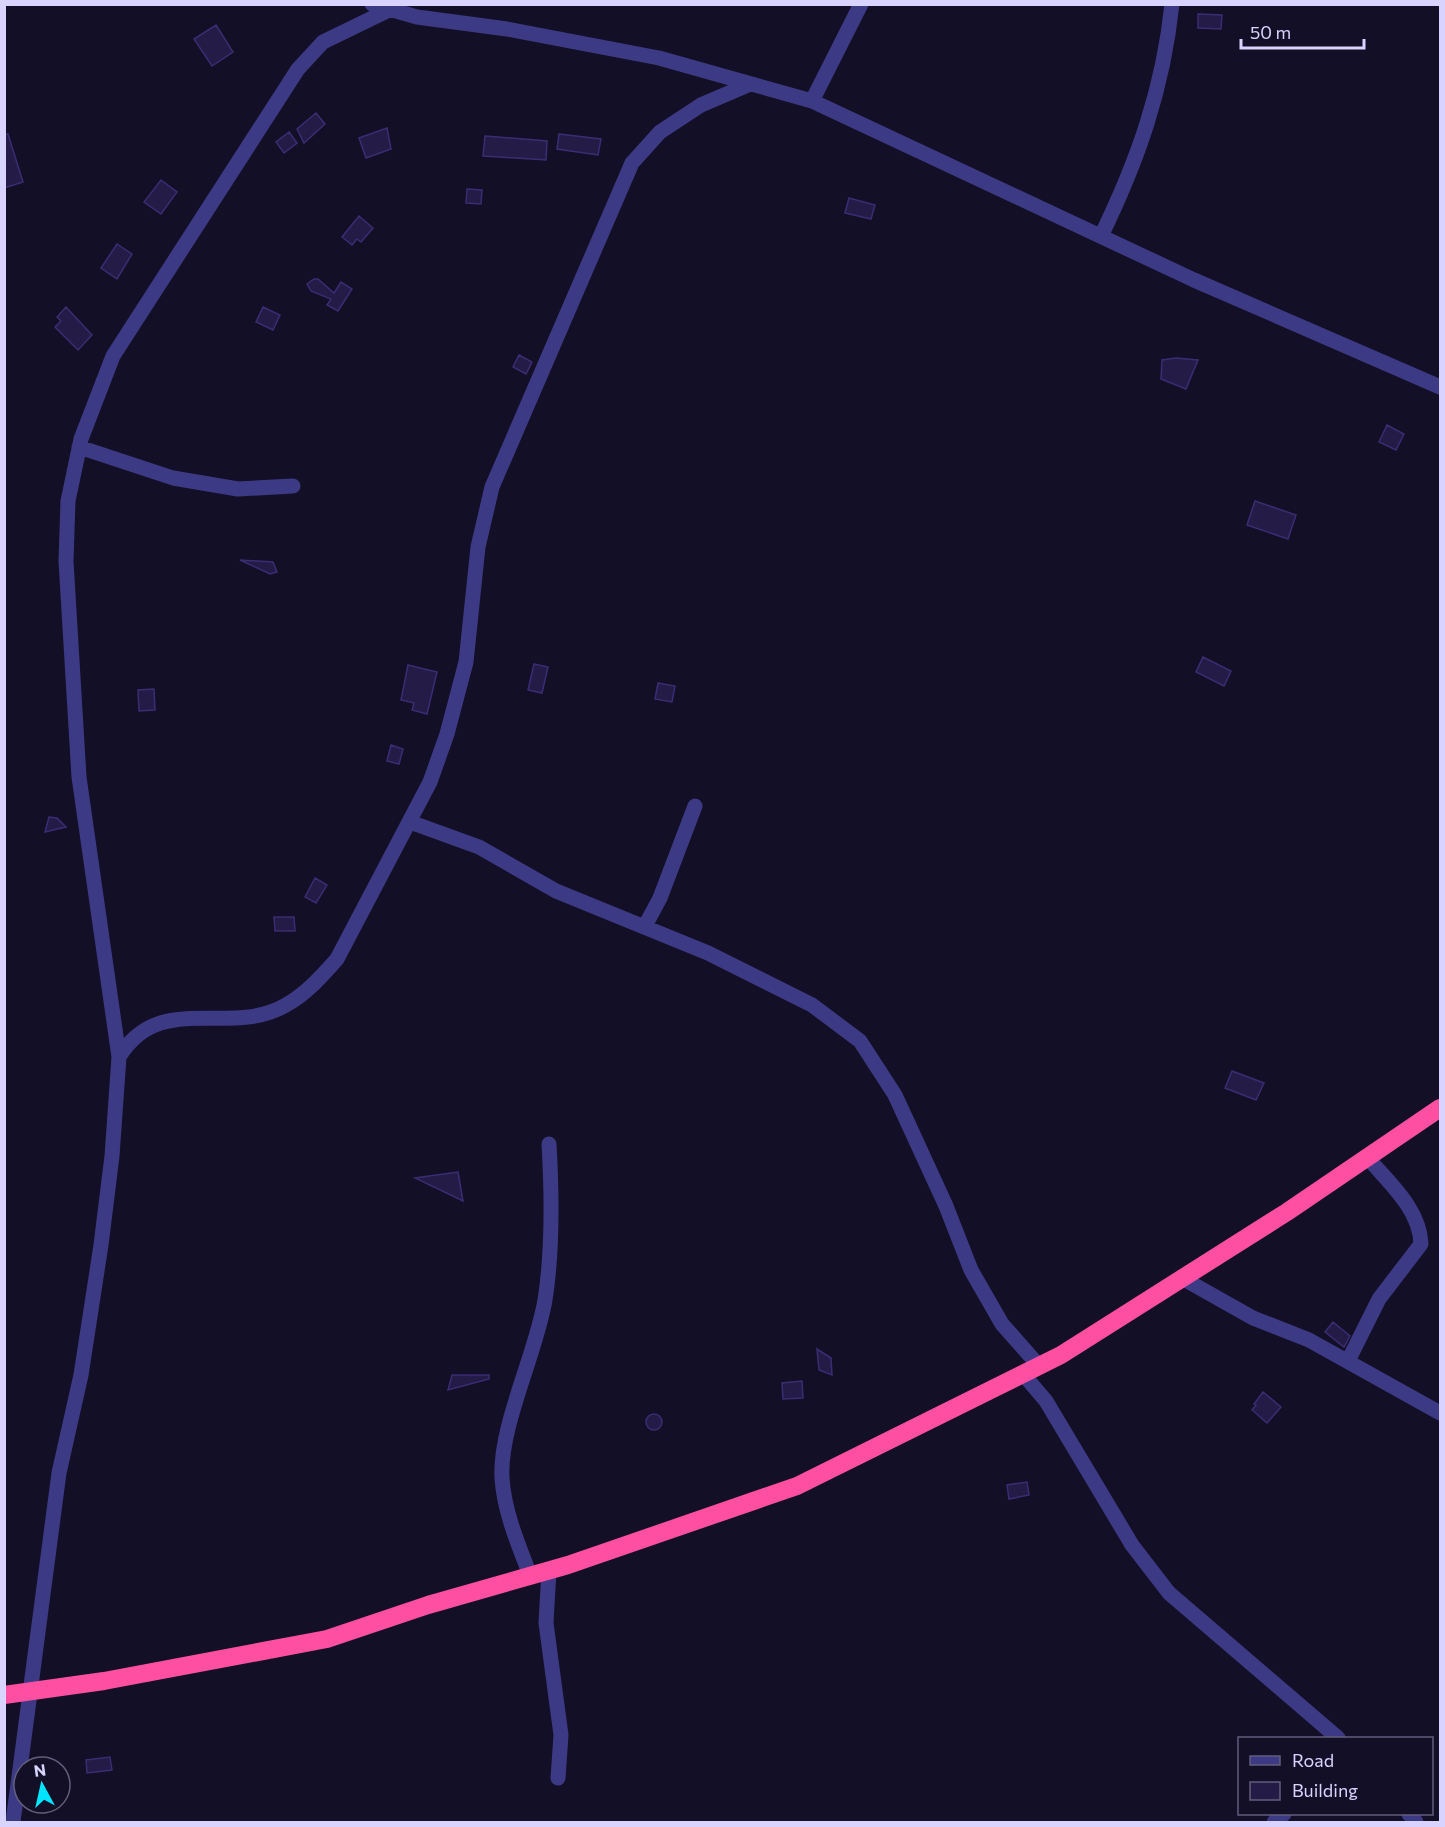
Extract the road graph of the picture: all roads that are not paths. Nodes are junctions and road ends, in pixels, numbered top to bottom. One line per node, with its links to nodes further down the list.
1 (372, 4): 5 (street)
2 (861, 4): 7 (street)
3 (1172, 4): 8 (street)
4 (406, 9): 5 (street); 6 (street)
5 (389, 10): 10 (street)
6 (750, 84): 7 (street); 13 (street)
7 (812, 102): 8 (street)
8 (1101, 236): 9 (street)
9 (1440, 387)
10 (79, 447): 11 (street); 15 (street)
11 (293, 486)
12 (694, 806): 14 (street)
13 (410, 822): 14 (street); 15 (street)
14 (645, 926): 21 (street)
15 (119, 1058): 25 (street)
16 (1440, 1108): 18 (highway)
17 (549, 1144): 24 (street)
18 (1368, 1158): 19 (highway); 20 (street)
19 (1182, 1278): 20 (street); 21 (highway)
20 (1348, 1360): 22 (street)
21 (1031, 1370): 23 (highway); 27 (street)
22 (1440, 1413)
23 (549, 1570): 24 (highway); 28 (street)
24 (530, 1575): 25 (highway)
25 (30, 1692): 26 (highway); 29 (street)
26 (4, 1695)
27 (1337, 1737)
28 (558, 1778)
29 (13, 1822)

